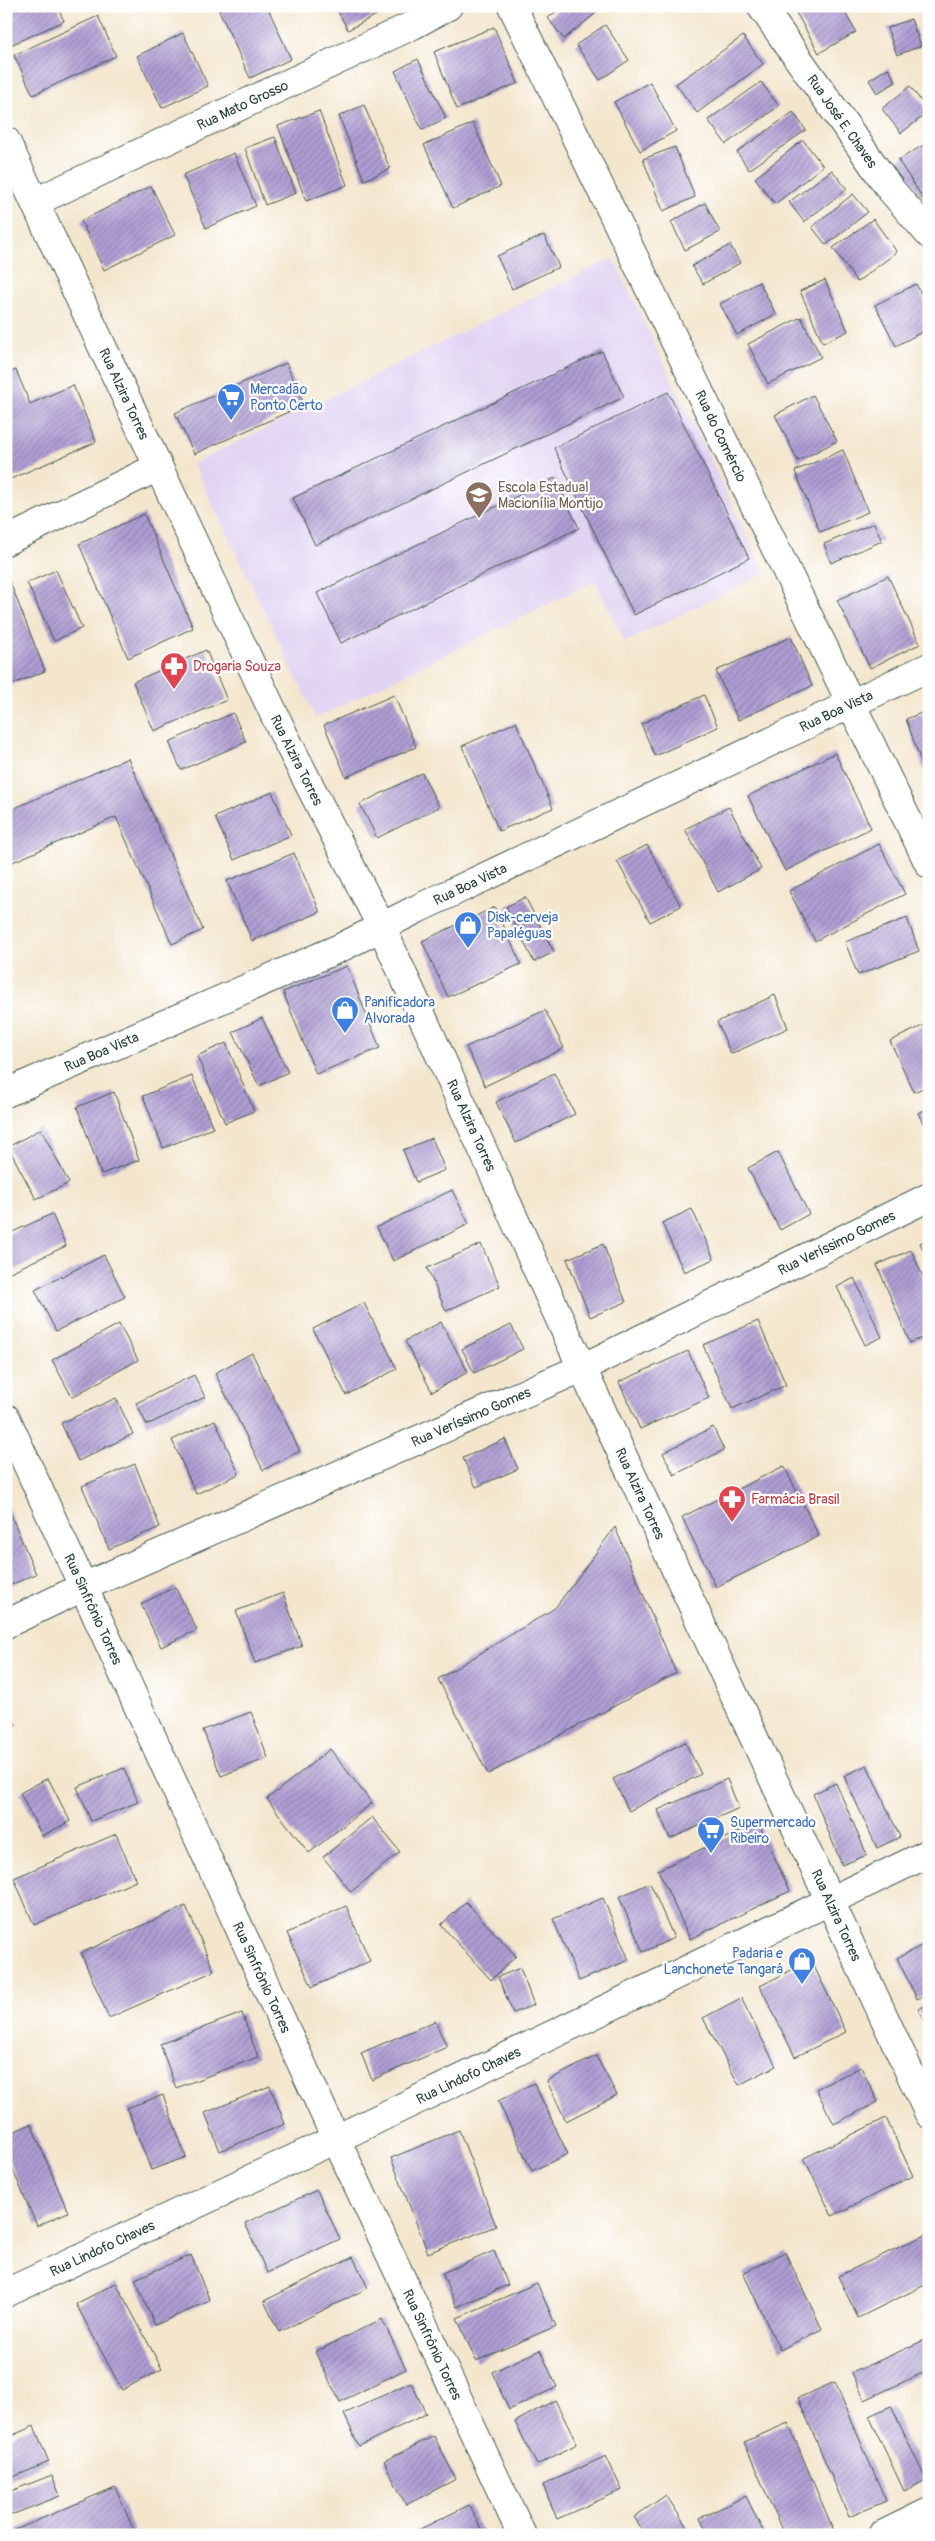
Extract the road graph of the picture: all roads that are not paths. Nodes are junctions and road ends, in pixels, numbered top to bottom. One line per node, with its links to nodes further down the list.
1 (448, 6): 5 (street, Rua Mato Grosso)
2 (512, 6): 10 (street, Rua do Comércio)
3 (761, 6): 6 (street, Rua José E. Chaves)
4 (6, 141): 5 (street, Rua Alzira Torres)
5 (36, 202): 7 (street, Rua Alzira Torres)
6 (929, 234)
7 (158, 467): 8 (street); 12 (street, Rua Alzira Torres)
8 (6, 541)
9 (929, 667): 10 (street, Rua Boa Vista)
10 (849, 703): 11 (street, Rua do Comércio); 12 (street, Rua Boa Vista)
11 (929, 864)
12 (381, 926): 13 (street, Rua Boa Vista); 15 (street, Rua Alzira Torres)
13 (6, 1093)
14 (929, 1197): 15 (street, Rua Veríssimo Gomes)
15 (582, 1368): 17 (street, Rua Veríssimo Gomes); 20 (street, Rua Alzira Torres)
16 (6, 1418): 17 (street, Rua Sinfrônio Torres)
17 (83, 1587): 18 (street, Rua Veríssimo Gomes); 22 (street, Rua Sinfrônio Torres)
18 (6, 1624)
19 (929, 1853): 20 (street, Rua Lindofo Chaves)
20 (829, 1900): 21 (street, Rua Alzira Torres); 22 (street, Rua Lindofo Chaves)
21 (929, 2114)
22 (336, 2139): 23 (street, Rua Lindofo Chaves); 25 (street, Rua Sinfrônio Torres)
23 (6, 2293)
24 (929, 2512): 26 (street)
25 (522, 2535)
26 (882, 2535)

